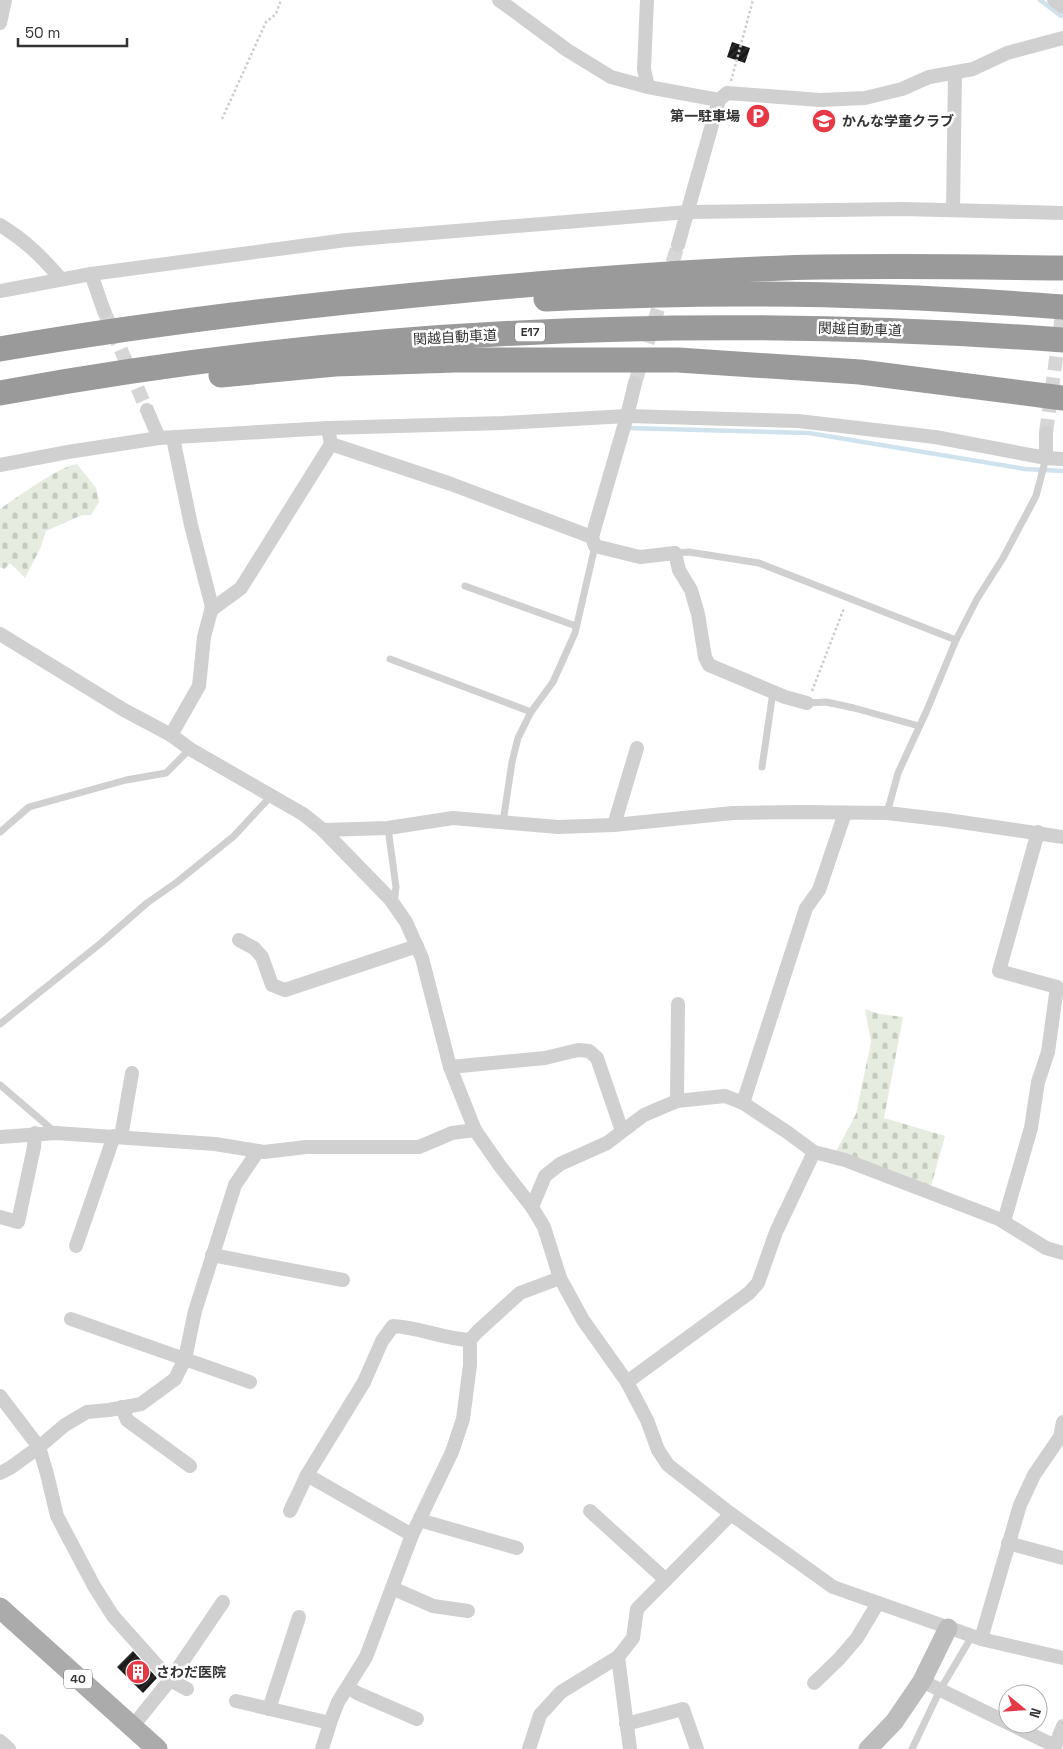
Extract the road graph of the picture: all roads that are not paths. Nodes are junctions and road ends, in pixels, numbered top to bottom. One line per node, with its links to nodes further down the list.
1 (4, 0): 6 (street)
2 (499, 0): 9 (street)
3 (646, 0): 9 (street)
4 (1054, 0): 5 (street)
5 (1063, 7)
6 (0, 23)
7 (1063, 38): 8 (street)
8 (955, 73): 10 (street); 11 (street)
9 (648, 87): 10 (street)
10 (723, 97): 12 (street)
11 (953, 210): 12 (street); 13 (street)
12 (688, 212): 15 (street); 17 (street)
13 (1063, 212)
14 (0, 225): 18 (street)
15 (678, 245)
16 (1063, 268): 23 (highway)
17 (91, 274): 18 (street); 21 (street)
18 (61, 279): 19 (street)
19 (0, 290)
20 (1063, 307): 24 (highway)
21 (104, 311)
22 (1063, 340): 26 (highway, 関越自動車道 / E17)
23 (0, 349)
24 (0, 360)
25 (635, 383): 30 (street)
26 (0, 393)
27 (0, 397): 28 (highway)
28 (1063, 398)
29 (148, 410): 33 (street)
30 (627, 416): 31 (street); 37 (street); 39 (street)
31 (328, 428): 34 (street); 35 (street)
32 (1046, 433): 37 (street)
33 (158, 438): 34 (street); 38 (street)
34 (173, 438): 42 (street)
35 (332, 444): 39 (street); 42 (street)
36 (1063, 459): 37 (street)
37 (1046, 461): 45 (lane)
38 (0, 465)
39 (593, 541): 40 (street); 43 (lane)
40 (675, 553): 45 (lane); 47 (street)
41 (465, 586): 43 (lane)
42 (211, 610): 51 (street)
43 (576, 626): 49 (lane)
44 (0, 634): 51 (street)
45 (956, 640): 50 (lane)
46 (390, 659): 49 (lane)
47 (773, 692): 48 (street); 54 (lane)
48 (807, 703): 50 (lane)
49 (531, 712): 58 (lane)
50 (918, 726): 57 (lane)
51 (171, 735): 53 (street)
52 (637, 748): 59 (street)
53 (190, 749): 55 (street); 62 (lane)
54 (762, 767)
55 (270, 796): 61 (street); 69 (lane)
56 (844, 813): 57 (street); 59 (street); 74 (street)
57 (887, 813): 63 (street)
58 (503, 822): 59 (street); 60 (street)
59 (614, 825)
60 (388, 828): 61 (street); 65 (lane)
61 (323, 830): 65 (street)
62 (0, 832)
63 (1038, 832): 64 (street); 85 (street)
64 (1063, 837)
65 (394, 905): 67 (street)
66 (239, 940): 67 (street)
67 (417, 946): 70 (street)
68 (678, 1004): 73 (street)
69 (0, 1024)
70 (450, 1067): 75 (street); 76 (street)
71 (132, 1073): 80 (street)
72 (0, 1085): 78 (lane)
73 (677, 1101): 74 (street); 76 (street)
74 (743, 1103): 82 (street)
75 (475, 1130): 81 (street); 83 (street)
76 (622, 1131): 83 (street)
77 (35, 1133): 78 (street); 79 (street); 84 (street)
78 (56, 1133): 80 (street)
79 (0, 1136)
80 (118, 1137): 81 (street); 86 (street)
81 (258, 1151): 88 (street)
82 (814, 1152): 85 (street); 95 (street)
83 (532, 1208): 89 (street)
84 (0, 1217)
85 (1004, 1221): 87 (street)
86 (76, 1246)
87 (1063, 1253)
88 (212, 1255): 90 (street); 93 (street)
89 (560, 1278): 92 (street); 95 (street)
90 (343, 1280)
91 (72, 1319): 93 (street)
92 (470, 1340): 103 (street); 107 (street)
93 (185, 1359): 94 (street); 97 (street)
94 (250, 1382)
95 (627, 1382): 106 (street)
96 (0, 1396): 100 (street)
97 (122, 1407): 100 (street); 101 (street)
98 (1063, 1422): 99 (street)
99 (1062, 1437): 109 (street)
100 (39, 1447): 102 (street); 123 (street)
101 (190, 1466)
102 (0, 1473)
103 (307, 1475): 104 (street); 108 (street)
104 (290, 1511)
105 (590, 1511): 112 (street)
106 (732, 1514): 112 (street); 115 (street)
107 (420, 1518): 108 (street); 110 (street)
108 (412, 1535): 113 (street)
109 (1008, 1543): 111 (street); 120 (street)
110 (517, 1548)
111 (1063, 1558)
112 (666, 1580): 121 (street)
113 (392, 1588): 117 (street); 126 (street)
114 (223, 1602): 123 (street)
115 (878, 1603): 119 (street); 125 (street)
116 (0, 1608): 136 (main road, 40)
117 (468, 1611)
118 (299, 1617): 130 (street)
119 (948, 1628): 120 (street); 124 (street)
120 (976, 1637): 122 (street); 128 (lane)
121 (618, 1657): 134 (street); 143 (street)
122 (1063, 1658)
123 (170, 1680): 127 (street); 136 (street)
124 (922, 1681): 128 (street); 146 (street)
125 (814, 1683)
126 (348, 1687): 131 (street); 133 (street)
127 (187, 1689)
128 (940, 1690): 132 (street); 147 (lane)
129 (236, 1700): 130 (street)
130 (270, 1709): 133 (street)
131 (417, 1719)
132 (998, 1719)
133 (330, 1723): 142 (street)
134 (626, 1724): 144 (street); 145 (street)
135 (1063, 1726): 139 (street)
136 (132, 1727): 141 (main road, 40)
137 (1028, 1734): 139 (street)
138 (0, 1741): 140 (street)
139 (1055, 1748)
140 (10, 1749)
141 (157, 1749)
142 (322, 1749)
143 (529, 1749)
144 (630, 1749)
145 (697, 1749)
146 (868, 1749)
147 (912, 1749)

